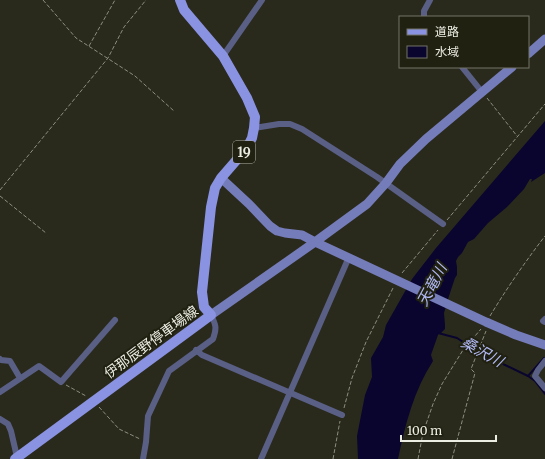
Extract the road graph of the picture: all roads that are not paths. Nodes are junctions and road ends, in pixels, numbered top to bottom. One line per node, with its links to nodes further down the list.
1 (180, 0): 7 (main road, 伊那辰野停車場線 / 19)
2 (262, 0): 7 (street)
3 (430, 0): 4 (street)
4 (424, 16)
5 (545, 39): 6 (street)
6 (529, 53)
7 (223, 56): 11 (main road, 伊那辰野停車場線 / 19)
8 (463, 68): 10 (street)
9 (511, 68): 10 (street)
10 (482, 92): 13 (street)
11 (254, 128): 12 (main road, 伊那辰野停車場線 / 19); 13 (street)
12 (222, 178): 15 (street); 17 (main road, 伊那辰野停車場線 / 19)
13 (386, 183): 14 (street); 15 (street)
14 (443, 224)
15 (315, 242): 16 (street); 17 (street)
16 (348, 257): 21 (street); 28 (street)
17 (211, 316): 22 (street); 31 (main road, 伊那辰野停車場線)
18 (545, 319): 20 (street)
19 (115, 320): 25 (street)
20 (545, 322)
21 (545, 345)
22 (196, 350): 28 (street); 32 (street)
23 (0, 359): 25 (street)
24 (545, 361): 26 (street)
25 (20, 378): 27 (street)
26 (545, 388)
27 (0, 392)
28 (290, 392): 29 (street); 33 (street)
29 (342, 415)
30 (0, 419): 31 (street)
31 (16, 458)
32 (142, 459)
33 (261, 459)

